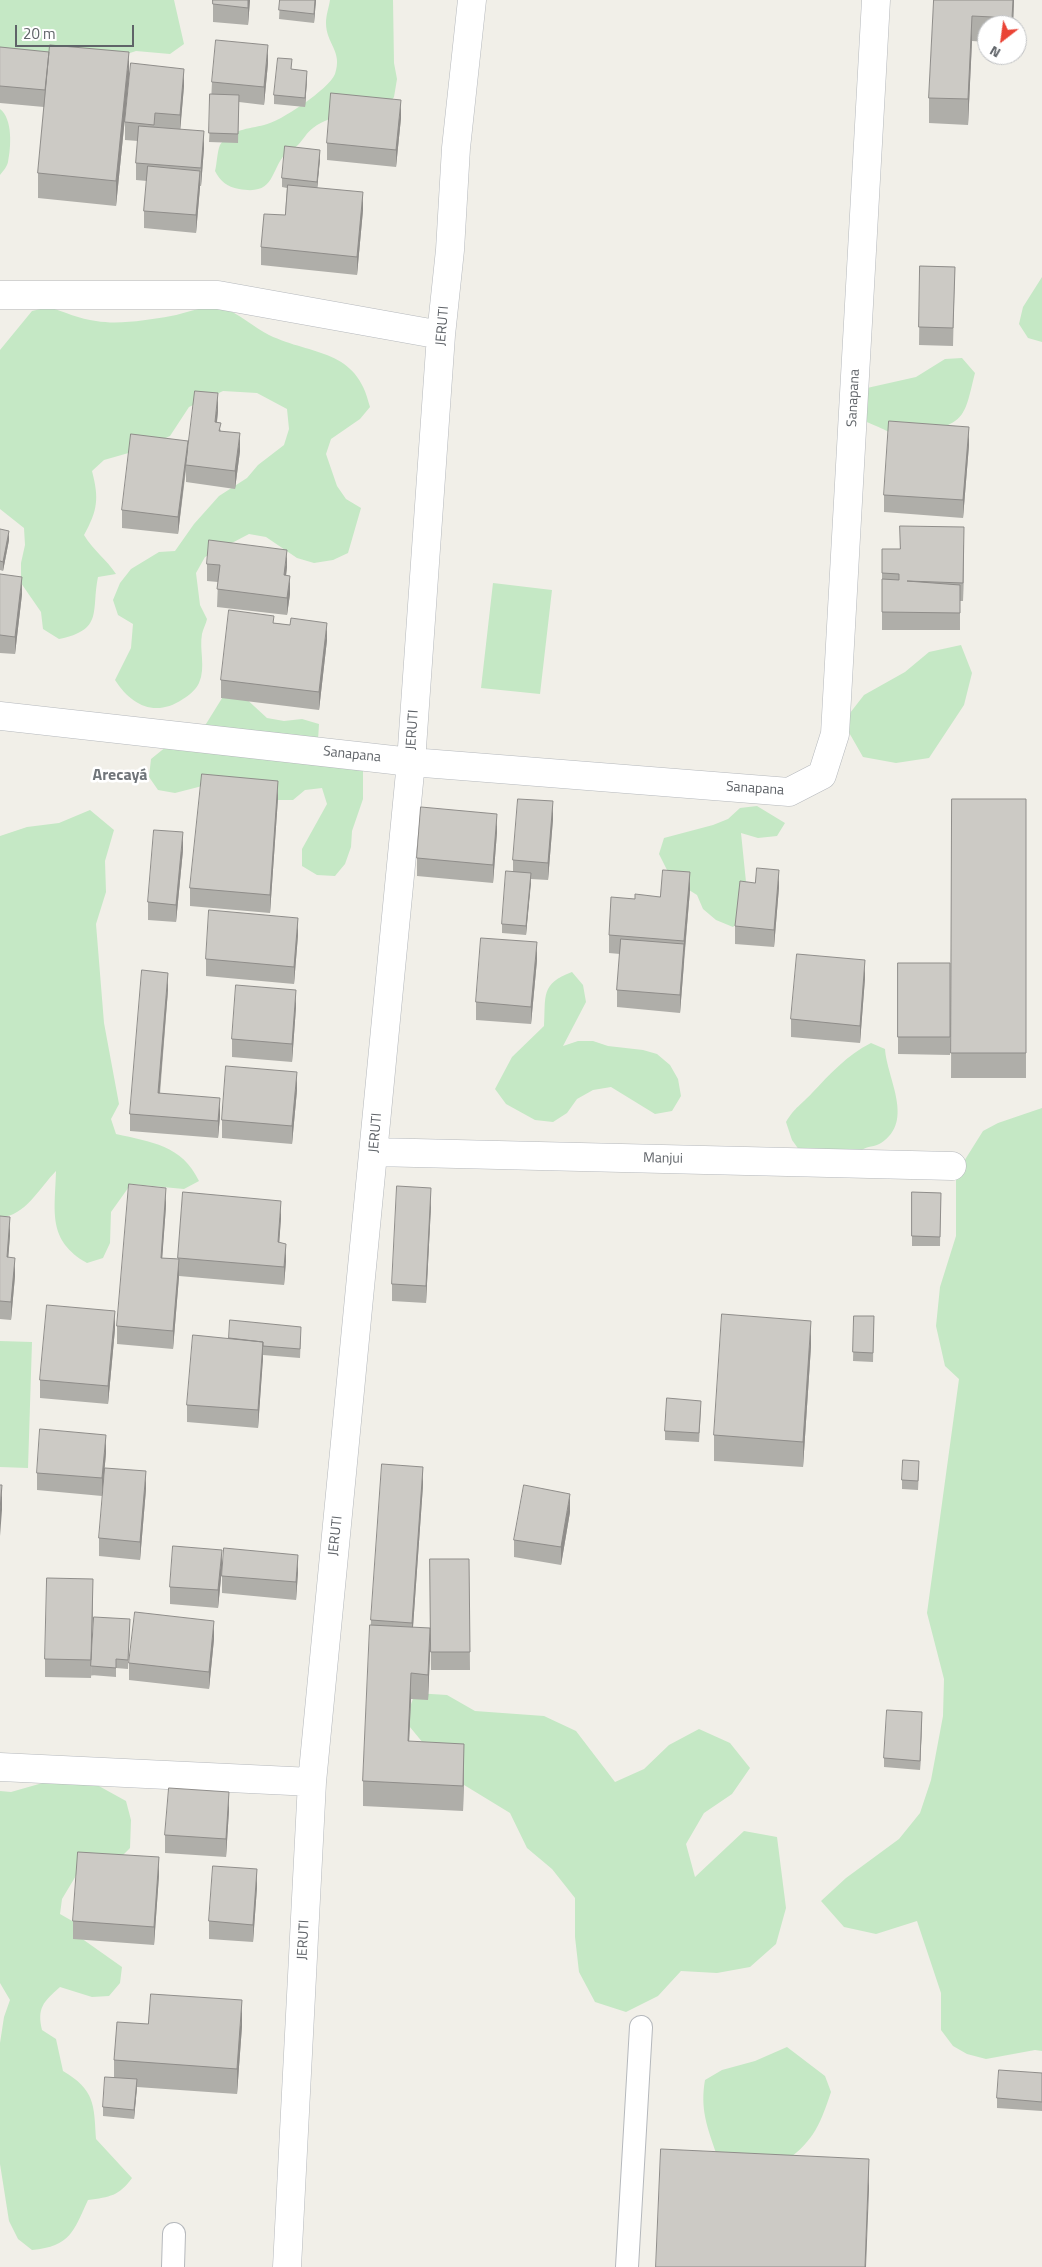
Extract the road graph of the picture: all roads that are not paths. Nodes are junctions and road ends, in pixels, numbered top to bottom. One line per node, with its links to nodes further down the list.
1 (472, 0): 4 (street, JERUTI)
2 (876, 0): 6 (street, Sanapana)
3 (0, 295): 4 (street)
4 (442, 335): 6 (street, JERUTI)
5 (0, 716): 6 (street, Sanapana)
6 (411, 762): 7 (street, JERUTI)
7 (374, 1152): 8 (street, Manjui); 10 (street, JERUTI)
8 (952, 1166)
9 (0, 1767): 10 (street)
10 (312, 1782): 14 (street, JERUTI)
11 (640, 2026): 15 (lane)
12 (174, 2234): 13 (lane)
13 (173, 2267)
14 (287, 2267)
15 (627, 2267)

